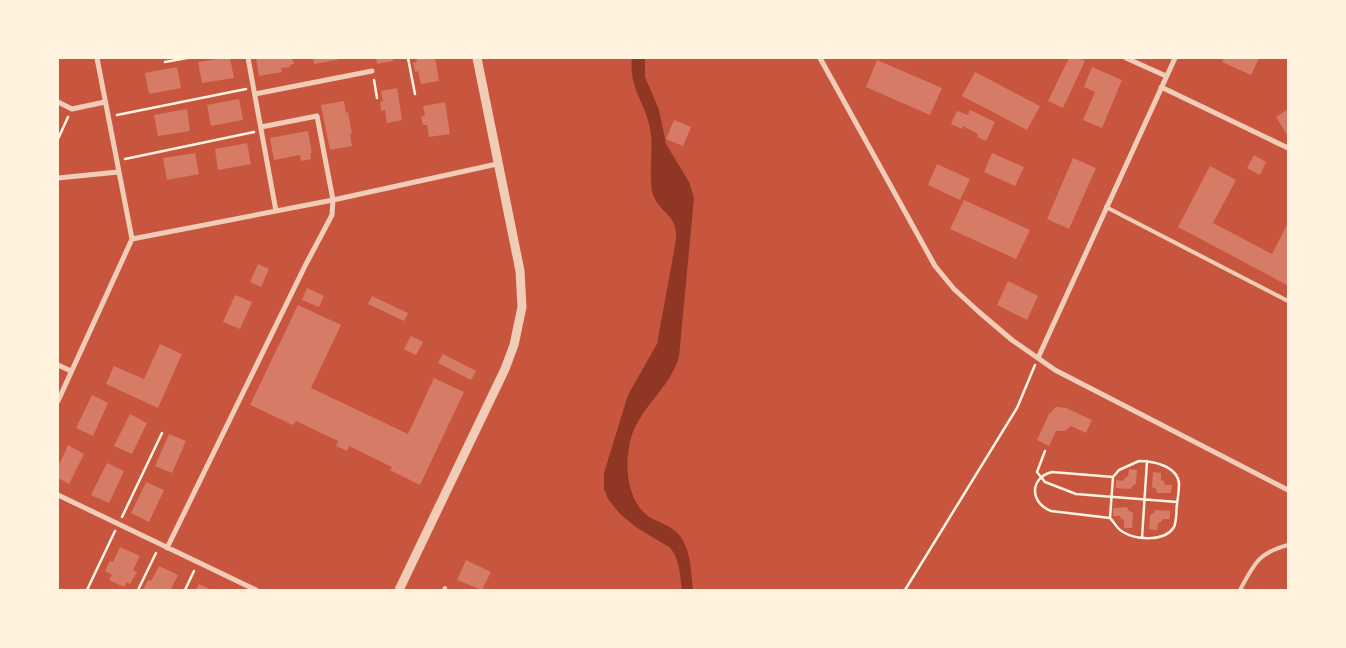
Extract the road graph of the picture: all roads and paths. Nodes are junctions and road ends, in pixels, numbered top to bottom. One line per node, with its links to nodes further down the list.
1 (97, 58): 17 (street)
2 (187, 58): 9 (path)
3 (248, 58): 13 (street)
4 (408, 58): 15 (path)
5 (477, 58): 24 (street)
6 (820, 58): 32 (street)
7 (1126, 58): 11 (street)
8 (1175, 58): 11 (street)
9 (165, 62)
10 (372, 71): 14 (street)
11 (1166, 76): 12 (street)
12 (1161, 87): 22 (street); 28 (street)
13 (254, 88): 14 (street); 19 (path)
14 (255, 94): 20 (street)
15 (415, 94)
16 (58, 102): 18 (street)
17 (105, 102): 18 (street); 19 (street)
18 (72, 109): 21 (path)
19 (108, 116): 23 (street)
20 (261, 127): 23 (path); 27 (street); 29 (street)
21 (58, 139)
22 (1288, 148)
23 (116, 161): 25 (street)
24 (497, 164): 27 (street); 56 (street)
25 (118, 172): 26 (street); 30 (street)
26 (58, 178)
27 (334, 200): 29 (street); 50 (street)
28 (1106, 207): 31 (lane); 32 (street)
29 (276, 211): 30 (street)
30 (132, 239): 34 (street)
31 (1288, 301)
32 (1038, 358): 40 (street); 57 (path)
33 (58, 365): 34 (street)
34 (71, 372): 35 (street)
35 (58, 402)
36 (162, 432): 46 (path)
37 (1044, 451): 42 (path)
38 (1147, 461): 39 (path); 43 (path); 44 (path)
39 (1113, 477): 42 (path); 45 (path)
40 (1288, 490)
41 (58, 495): 46 (street)
42 (1112, 497): 43 (path); 45 (path)
43 (1145, 500): 44 (path); 47 (path)
44 (1177, 502): 47 (path)
45 (1110, 518): 47 (path)
46 (118, 524): 48 (street); 52 (path)
47 (1142, 538)
48 (160, 544): 50 (street); 53 (path)
49 (1288, 545): 58 (lane)
50 (167, 548): 51 (street)
51 (198, 563): 54 (path); 55 (street)
52 (87, 590)
53 (138, 590)
54 (185, 590)
55 (256, 590)
56 (399, 590)
57 (905, 590)
58 (1240, 590)

